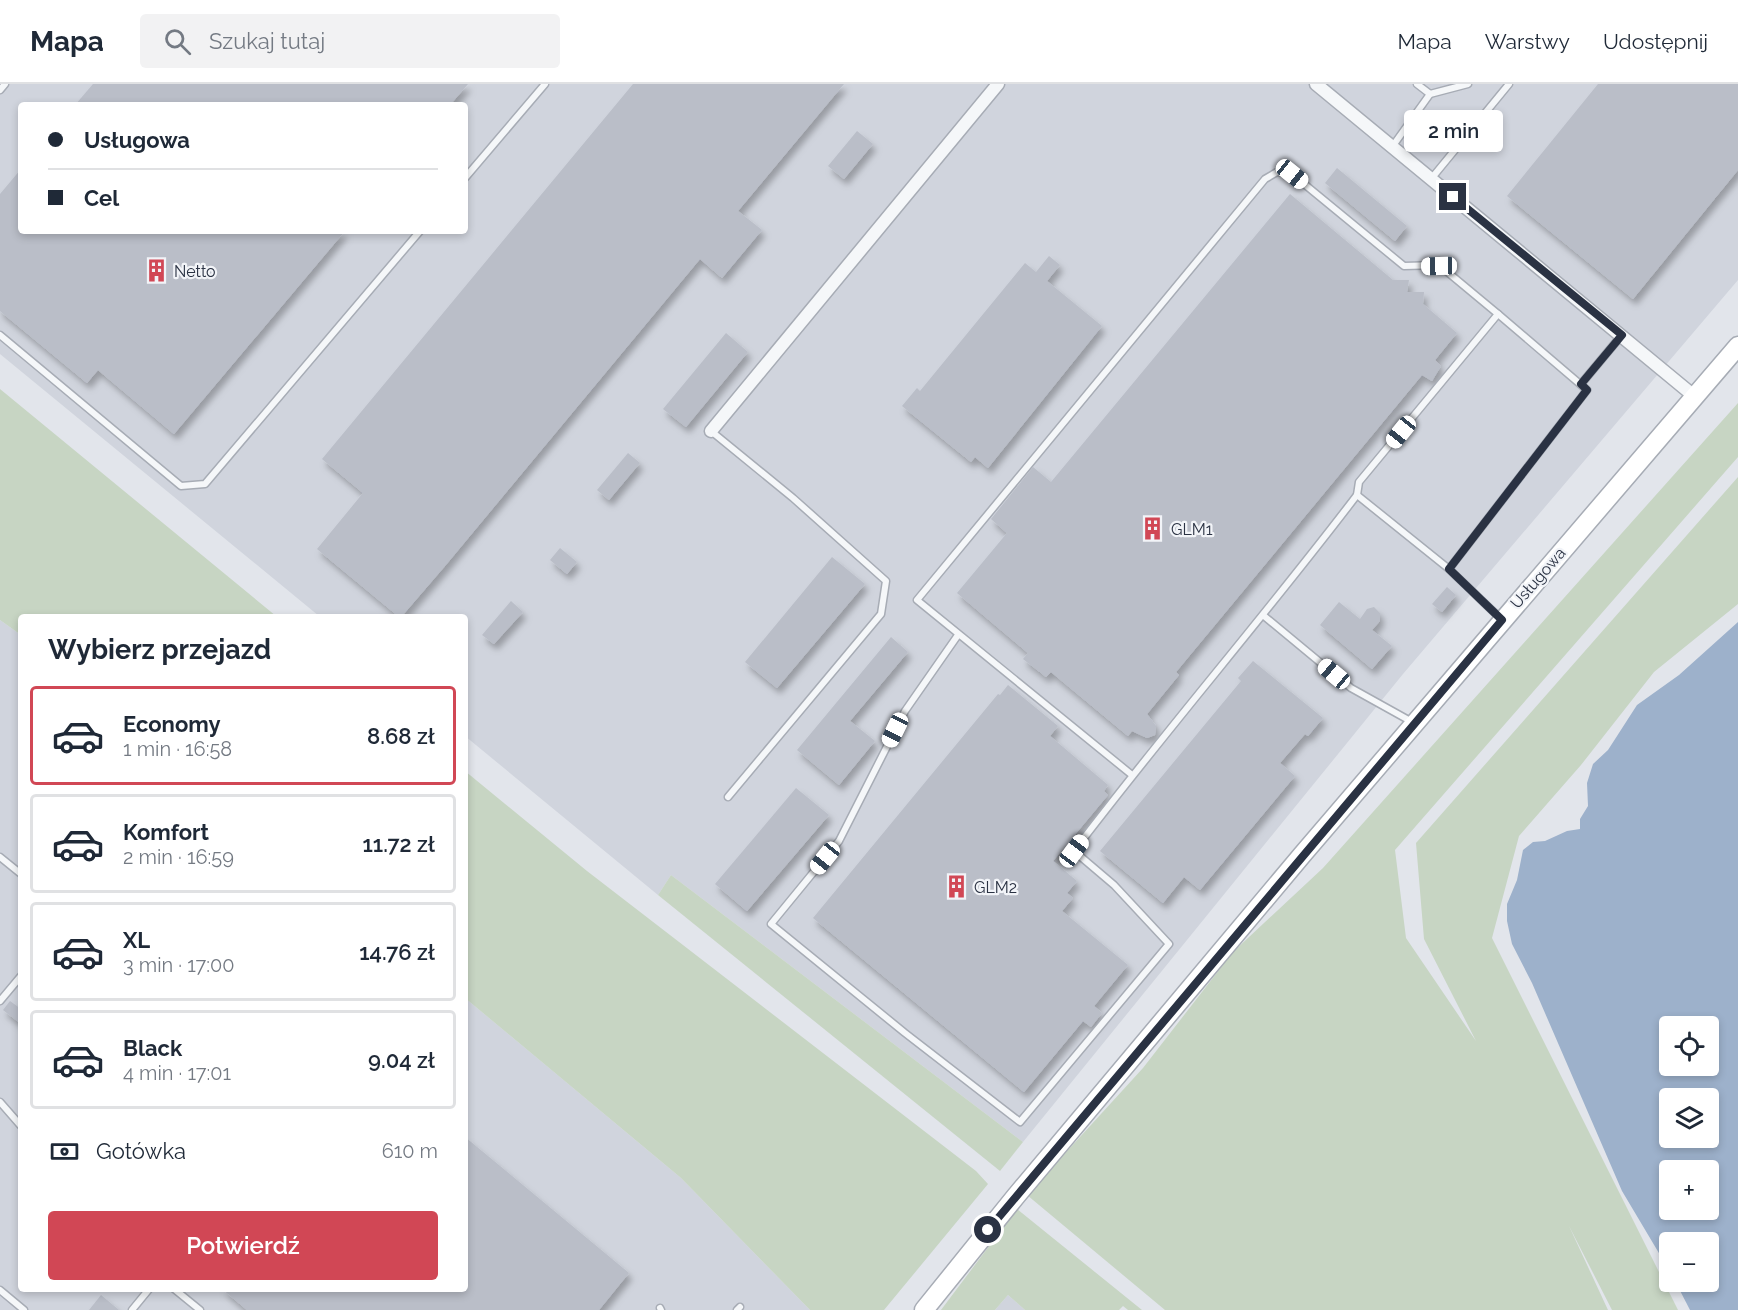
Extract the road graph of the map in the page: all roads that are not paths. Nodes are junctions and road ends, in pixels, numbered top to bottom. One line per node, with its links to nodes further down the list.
1 (5, 84): 8 (lane)
2 (545, 84): 11 (lane)
3 (998, 84): 20 (street)
4 (1316, 84): 10 (street)
5 (1417, 84): 9 (lane)
6 (1468, 84): 9 (lane)
7 (1509, 84): 12 (lane)
8 (0, 90)
9 (1430, 94): 10 (lane)
10 (1392, 147): 12 (street)
11 (468, 174)
12 (1431, 179): 16 (street)
13 (417, 234): 15 (lane)
14 (1498, 314): 18 (lane); 21 (lane); 25 (lane)
15 (0, 335)
16 (1622, 335): 18 (lane); 19 (street)
17 (1738, 346): 19 (street, Usługowa)
18 (1581, 384): 22 (lane)
19 (1694, 396): 24 (street, Usługowa)
20 (711, 431): 28 (lane)
21 (1358, 495): 22 (lane); 23 (lane)
22 (1449, 569): 24 (lane)
23 (1264, 616): 26 (lane); 27 (lane)
24 (1502, 620): 26 (street, Usługowa)
25 (958, 635): 27 (lane); 27 (lane)
26 (1414, 723): 41 (street, Usługowa)
27 (1132, 775)
28 (728, 797)
29 (0, 857): 30 (lane)
30 (18, 872)
31 (18, 980): 32 (lane)
32 (0, 1001)
33 (0, 1102): 34 (lane)
34 (18, 1123)
35 (0, 1290): 38 (lane)
36 (147, 1292): 39 (lane)
37 (179, 1292): 40 (lane)
38 (23, 1309)
39 (132, 1310)
40 (200, 1310)
41 (924, 1310)

